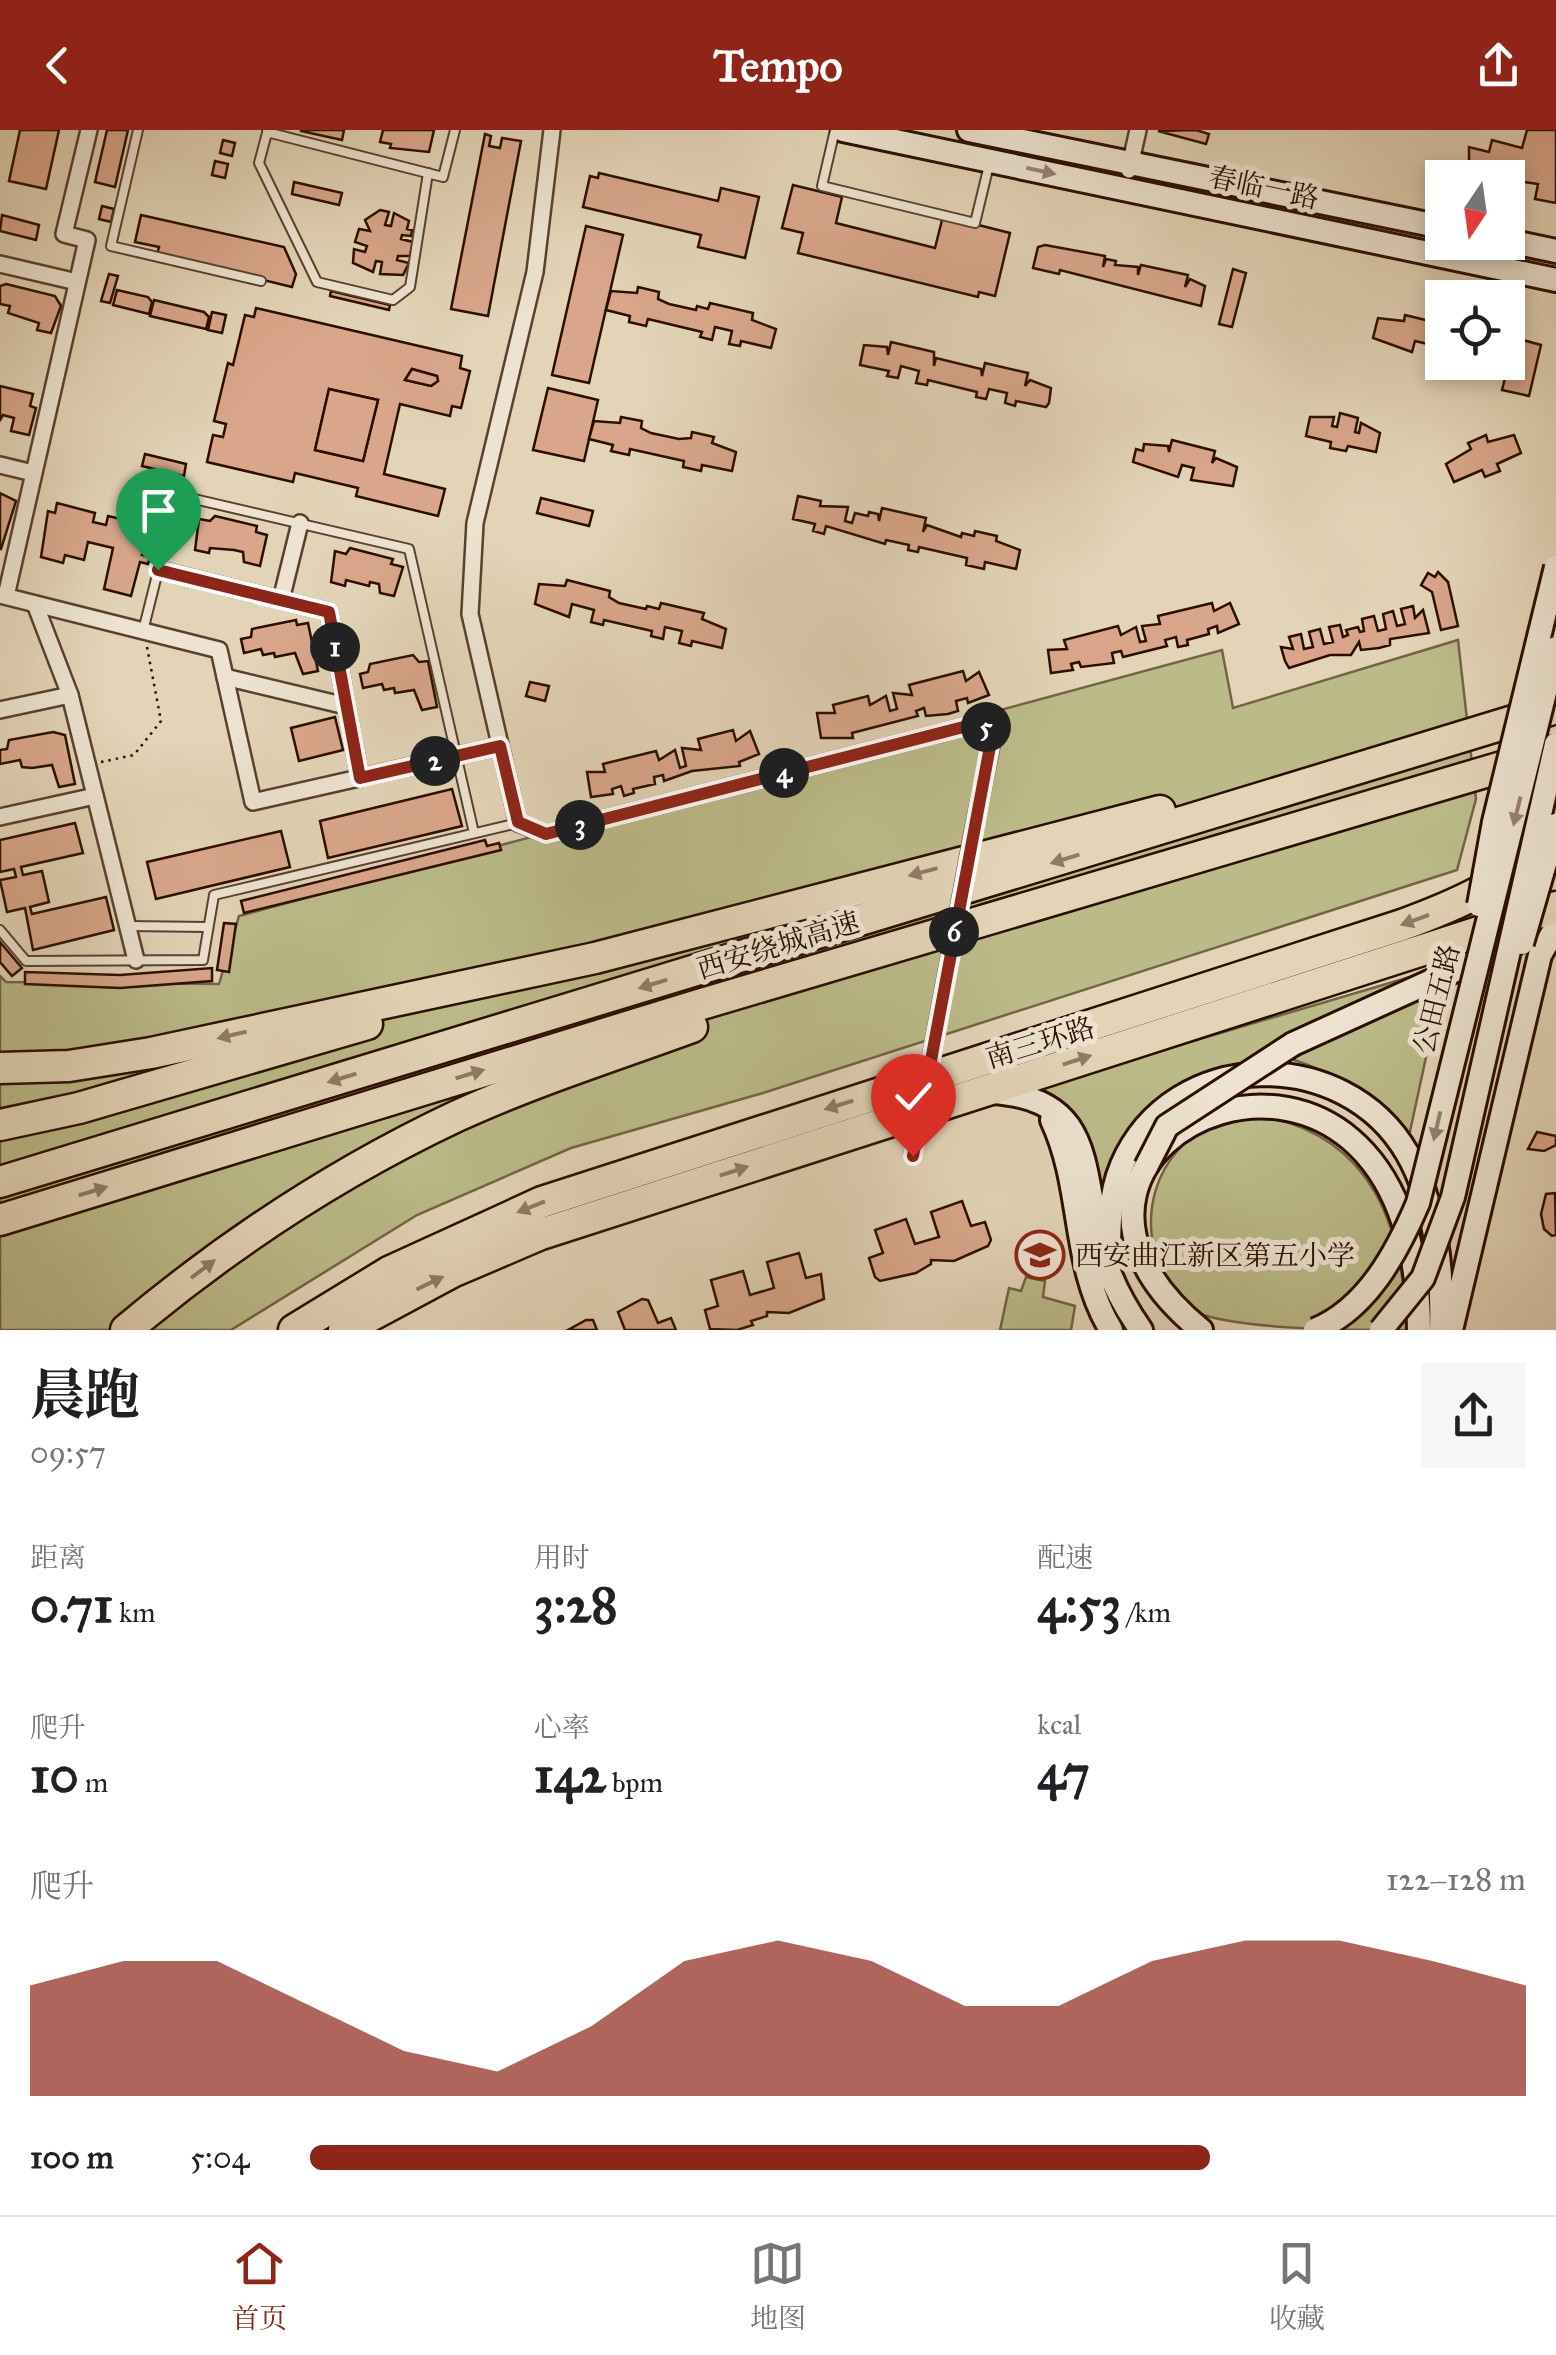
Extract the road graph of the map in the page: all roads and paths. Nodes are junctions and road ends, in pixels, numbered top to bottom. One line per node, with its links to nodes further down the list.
1 (88, 130): 20 (street)
2 (138, 130): 19 (lane)
3 (455, 130): 12 (lane)
4 (552, 130): 36 (street)
5 (835, 130): 10 (lane)
6 (843, 130): 10 (main road, 春临一路)
7 (969, 130): 11 (main road, 春临一路)
8 (1138, 130): 11 (street)
9 (267, 132): 12 (lane); 12 (lane)
10 (990, 160): 13 (main road, 春临一路, one-way to 13)
11 (1130, 162): 13 (street); 14 (main road, 春临一路)
12 (428, 174)
13 (1124, 188): 18 (main road, 春临一路)
14 (1425, 223)
15 (1525, 245): 16 (main road)
16 (1556, 251)
17 (0, 264): 20 (street)
18 (1556, 280)
19 (261, 281)
20 (77, 282): 22 (street)
21 (0, 466): 22 (street)
22 (34, 474): 26 (street)
23 (300, 523): 25 (lane); 27 (street); 38 (lane)
24 (1556, 567): 56 (main road, bridge)
25 (158, 570): 27 (street); 29 (lane)
26 (3, 596): 28 (street)
27 (282, 600): 33 (street)
28 (35, 604): 29 (street); 32 (street)
29 (143, 631): 31 (street); 39 (path)
30 (1556, 648): 56 (main road, 公田五路, one-way to 56, bridge)
31 (226, 677): 33 (street); 41 (street)
32 (70, 695): 35 (street); 39 (street)
33 (346, 706): 41 (street)
34 (1556, 708): 40 (highway, 西安绕城高速)
35 (0, 710)
36 (500, 746): 38 (street); 44 (street)
37 (1556, 748): 53 (highway, 西安绕城高速); 57 (main road, bridge)
38 (458, 756): 41 (street); 46 (lane)
39 (88, 765): 42 (street)
40 (1324, 776): 54 (highway, one-way to 54); 64 (highway, 西安绕城高速, one-way to 64)
41 (360, 778)
42 (96, 796): 43 (street); 49 (street)
43 (0, 818)
44 (518, 822): 46 (lane); 62 (street, bridge)
45 (1556, 825): 57 (main road, bridge)
46 (474, 833): 51 (lane)
47 (1556, 833): 68 (highway, 南三环路, one-way to 68)
48 (1556, 908): 59 (highway, 南三环路, one-way to 48)
49 (128, 926): 51 (lane); 55 (street)
50 (1556, 926): 63 (main road, bridge); 77 (main road)
51 (208, 927): 55 (lane)
52 (0, 930): 55 (lane)
53 (938, 936): 65 (highway, 西安绕城高速, one-way to 53); 67 (highway, one-way to 53)
54 (595, 958): 58 (highway, one-way to 58); 61 (highway)
55 (136, 960)
56 (1469, 987): 73 (main road, 公田五路, one-way to 73, bridge)
57 (1492, 1037): 74 (main road, bridge)
58 (0, 1068)
59 (978, 1091): 60 (main road); 69 (highway, 南三环路, one-way to 59)
60 (1046, 1108): 66 (main road); 70 (main road)
61 (0, 1126)
62 (913, 1156)
63 (1146, 1167): 72 (main road); 75 (main road, bridge)
64 (0, 1182)
65 (0, 1220)
66 (1109, 1278): 71 (main road); 76 (main road)
67 (126, 1330)
68 (294, 1330)
69 (344, 1330)
70 (1111, 1330)
71 (1141, 1330)
72 (1201, 1330)
73 (1315, 1330)
74 (1381, 1330)
75 (1418, 1330)
76 (1441, 1330)
77 (1451, 1330)

